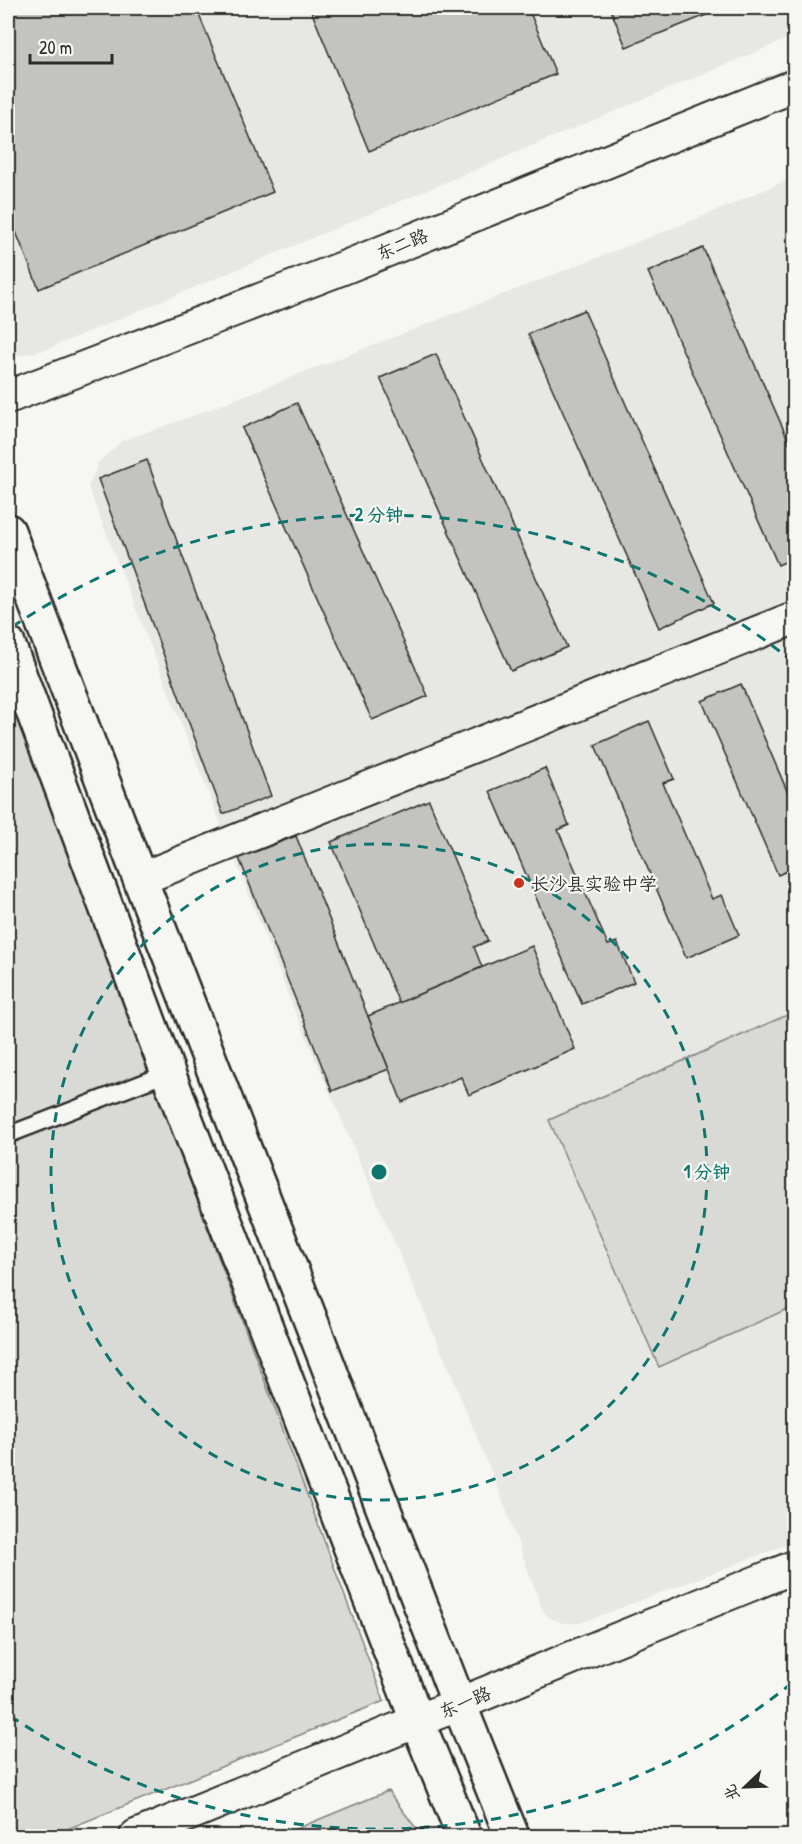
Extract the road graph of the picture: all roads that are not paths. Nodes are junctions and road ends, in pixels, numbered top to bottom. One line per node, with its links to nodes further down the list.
1 (795, 86): 2 (street, 东二路)
2 (8, 397)
3 (8, 531): 6 (street)
4 (795, 618): 6 (street)
5 (8, 644): 7 (street)
6 (140, 879): 10 (street)
7 (168, 1073): 8 (lane); 11 (street)
8 (8, 1135)
9 (795, 1567): 10 (street, 东一路)
10 (459, 1704): 11 (street, 东一路); 14 (street)
11 (418, 1722): 12 (street, 东一路); 13 (street)
12 (136, 1836)
13 (464, 1836)
14 (512, 1836)

